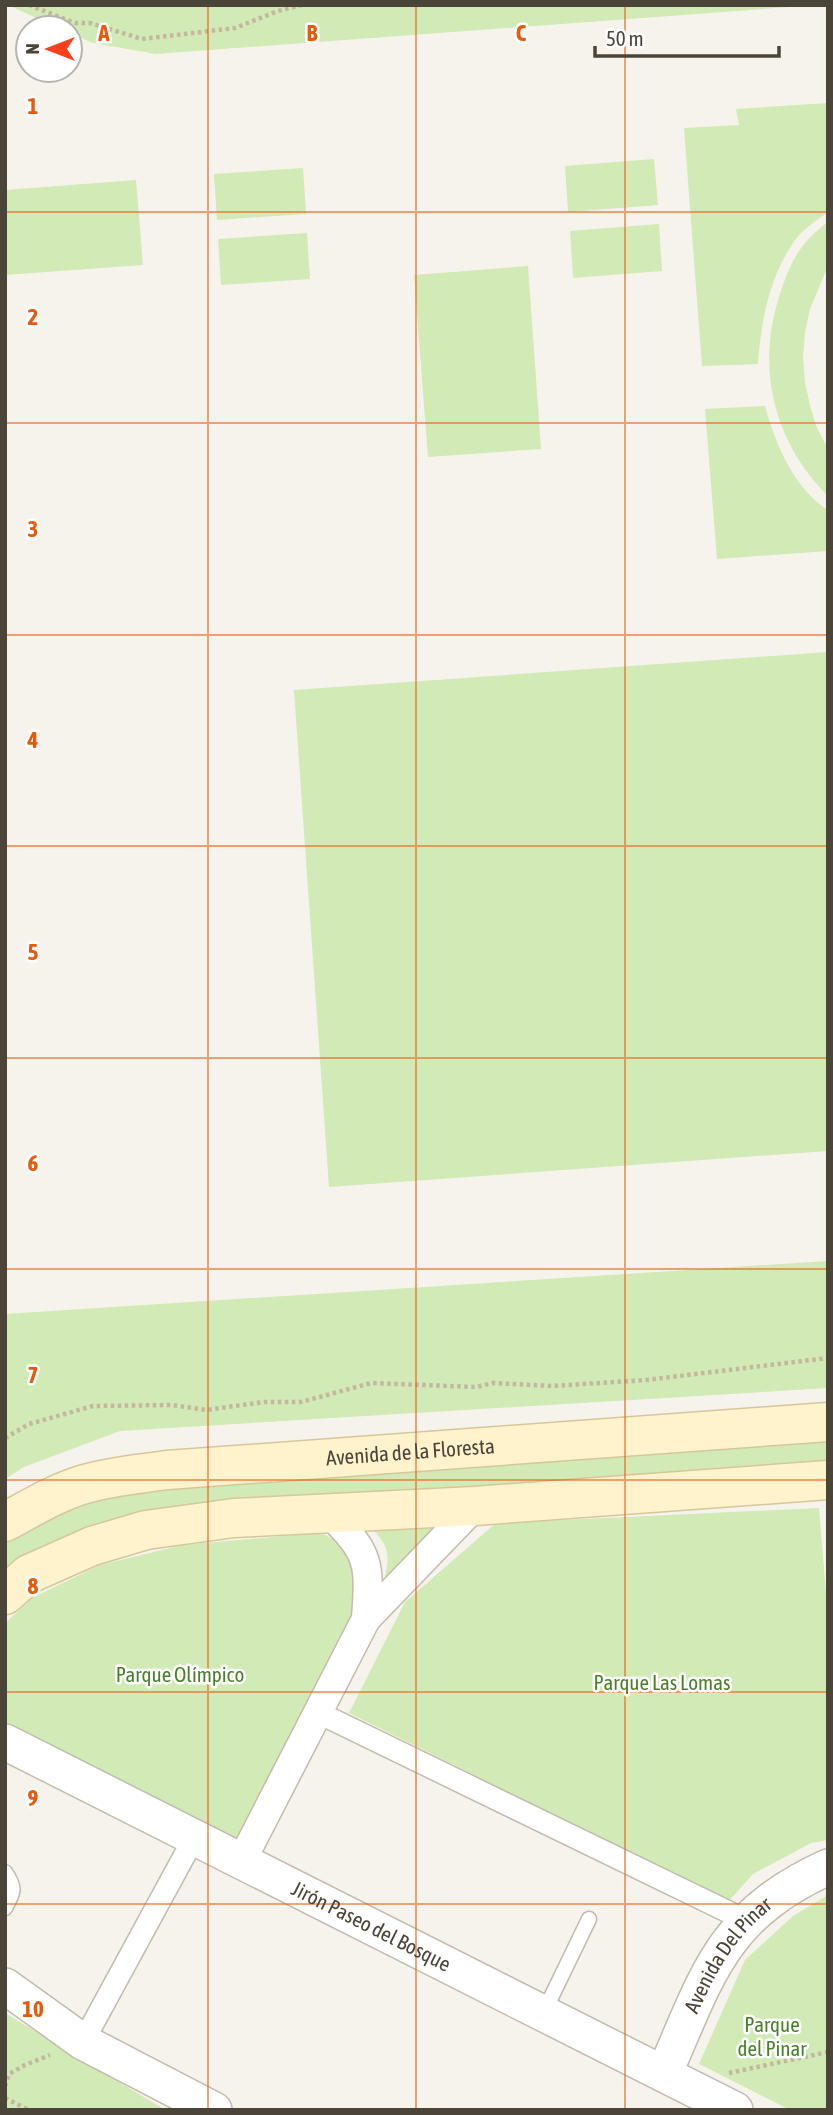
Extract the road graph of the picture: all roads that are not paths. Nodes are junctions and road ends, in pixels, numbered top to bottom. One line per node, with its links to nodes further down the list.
1 (828, 1422): 5 (main road, Avenida de la Floresta)
2 (828, 1480): 3 (main road)
3 (475, 1506): 4 (main road); 7 (street)
4 (330, 1514): 6 (main road); 7 (street)
5 (5, 1522)
6 (5, 1595)
7 (366, 1619): 8 (street)
8 (319, 1713): 11 (street); 16 (street)
9 (5, 1742): 10 (street, Jirón Paseo del Bosque)
10 (194, 1838): 11 (street, Jirón Paseo del Bosque); 19 (street)
11 (241, 1862): 18 (street, Jirón Paseo del Bosque)
12 (828, 1867): 16 (street, Avenida Del Pinar)
13 (5, 1872): 14 (lane)
14 (5, 1908)
15 (589, 1919): 18 (lane)
16 (745, 1920): 20 (street, Avenida Del Pinar)
17 (5, 1986): 19 (street)
18 (543, 2013): 20 (street, Jirón Paseo del Bosque)
19 (83, 2042): 21 (street)
20 (673, 2079): 22 (street, Jirón Paseo del Bosque)
21 (214, 2110)
22 (735, 2110)

